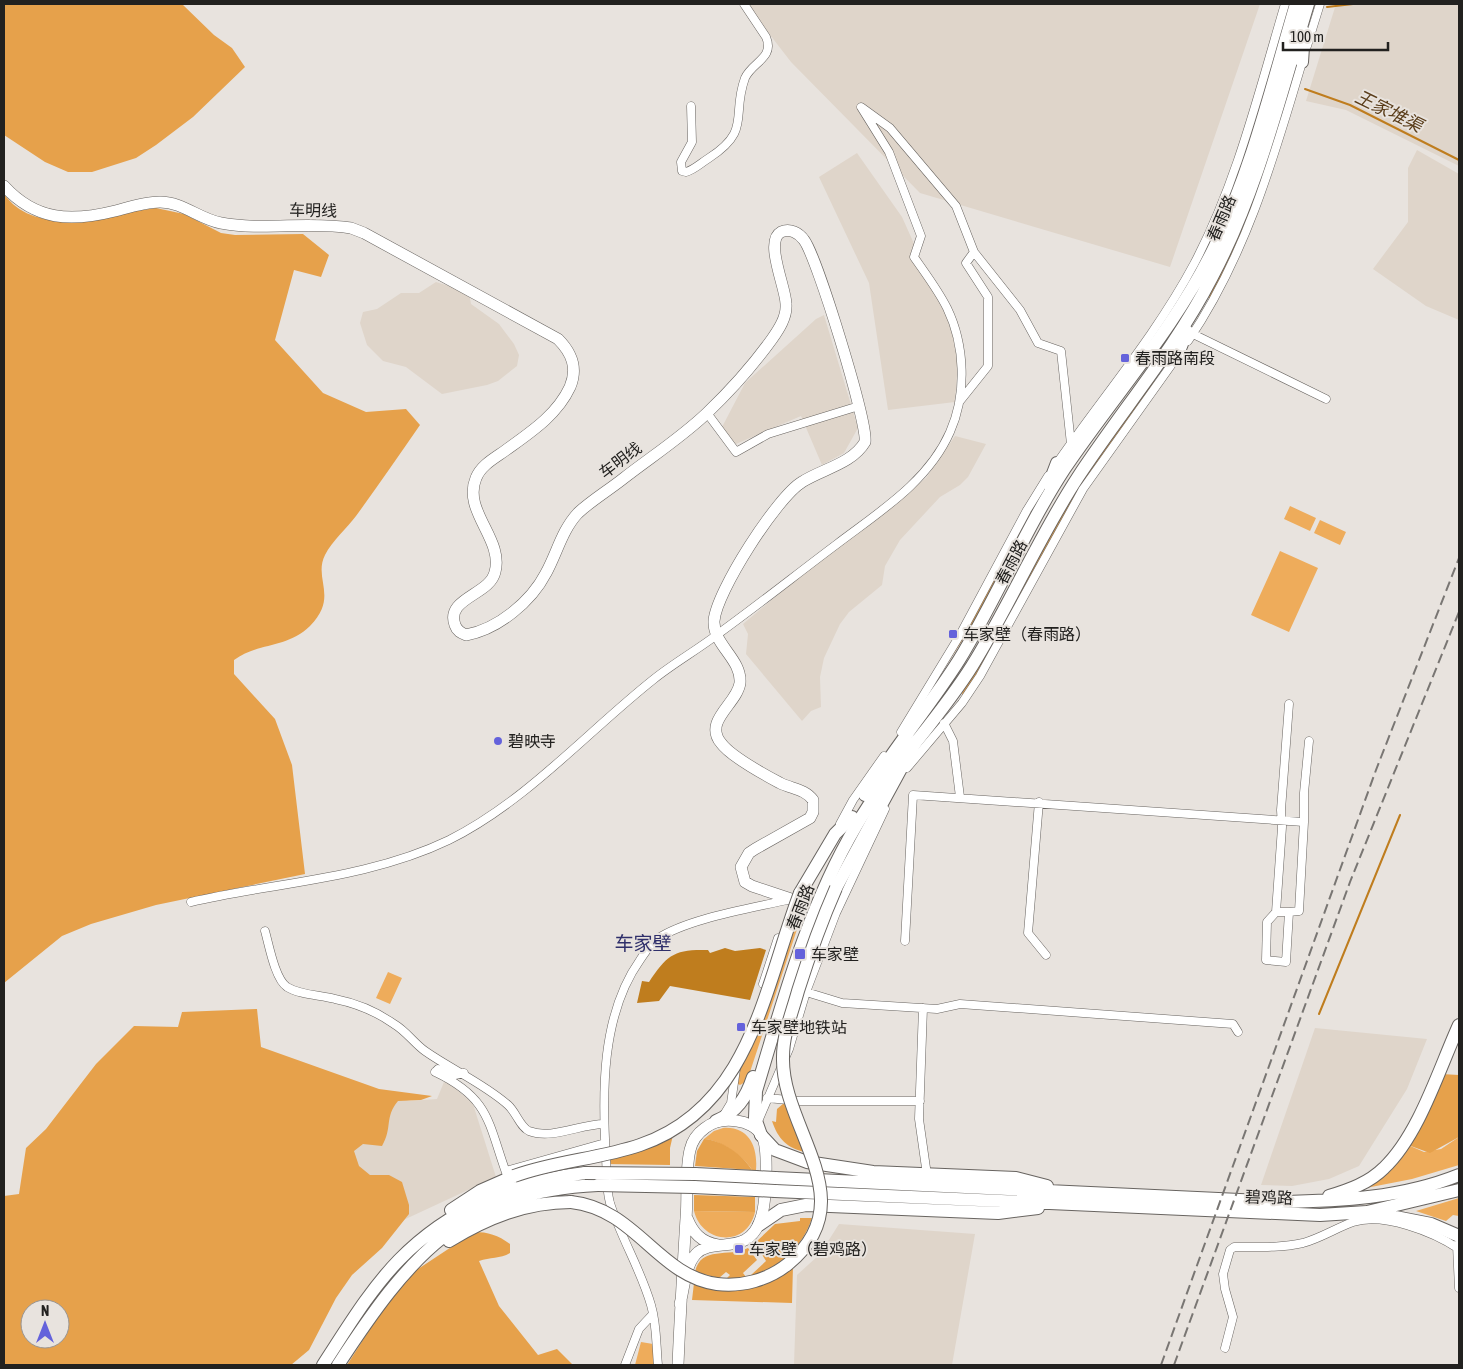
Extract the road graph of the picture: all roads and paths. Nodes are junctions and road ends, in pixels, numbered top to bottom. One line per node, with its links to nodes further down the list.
1 (744, 4): 6 (street)
2 (1285, 4): 16 (street)
3 (1320, 4): 5 (street)
4 (1303, 6): 5 (main road); 9 (main road, 春雨路); 18 (main road, 春雨路)
5 (1302, 62): 10 (street)
6 (691, 106)
7 (4, 186): 15 (main road, 车明线)
8 (974, 252): 13 (street); 13 (street); 16 (street)
9 (1202, 297): 11 (main road); 24 (main road, 春雨路)
10 (1193, 334): 11 (street); 12 (street)
11 (1176, 359): 22 (street)
12 (1326, 398)
13 (960, 400): 19 (street)
14 (859, 406): 15 (street); 15 (main road, 车明线); 19 (main road, 车明线)
15 (707, 413)
16 (1071, 444): 17 (street)
17 (1057, 463): 18 (main road); 23 (street)
18 (1036, 516): 20 (main road, 春雨路)
19 (717, 635): 33 (main road); 34 (street)
20 (934, 696): 23 (main road); 29 (main road, 春雨路)
21 (1290, 704): 30 (street)
22 (944, 723): 26 (street); 27 (street)
23 (904, 729): 32 (street)
24 (916, 741): 26 (main road); 49 (main road, 春雨路)
25 (1310, 741): 31 (street)
26 (898, 778): 40 (street); 63 (main road, bridge)
27 (960, 797): 28 (street); 38 (street)
28 (1038, 802): 30 (street); 39 (street)
29 (852, 817): 32 (main road); 47 (main road, 春雨路)
30 (1281, 820): 31 (street); 35 (street)
31 (1304, 822): 36 (street)
32 (835, 834): 33 (main road)
33 (796, 896): 47 (street); 48 (street); 52 (main road, bridge)
34 (191, 902)
35 (1276, 912): 36 (street); 36 (street)
36 (1289, 912)
37 (265, 931): 44 (street)
38 (905, 941)
39 (1046, 955)
40 (806, 992): 41 (street); 45 (street)
41 (923, 1008): 43 (street); 46 (street)
42 (1459, 1025): 56 (main road)
43 (1238, 1032)
44 (464, 1073): 48 (street); 52 (street)
45 (767, 1098): 46 (street); 49 (street)
46 (920, 1101): 51 (street)
47 (716, 1121): 49 (main road); 58 (main road)
48 (604, 1124): 50 (street)
49 (760, 1132): 51 (main road); 59 (main road)
50 (605, 1143): 52 (street); 66 (street)
51 (927, 1174): 55 (main road)
52 (509, 1175): 62 (main road)
53 (1459, 1176): 56 (main road, 碧鸡路)
54 (1459, 1190): 57 (main road, 碧鸡路)
55 (1076, 1198): 56 (main road, 碧鸡路); 57 (main road, 碧鸡路); 59 (main road); 62 (main road, bridge); 63 (main road, bridge)
56 (1310, 1202)
57 (1367, 1212): 60 (main road)
58 (686, 1216): 61 (main road); 65 (main road)
59 (759, 1225): 61 (main road)
60 (1458, 1242): 64 (street); 67 (street)
61 (723, 1246): 65 (main road)
62 (400, 1259): 68 (main road)
63 (408, 1269): 69 (main road)
64 (1459, 1288)
65 (680, 1304): 72 (main road)
66 (653, 1314): 70 (street); 71 (street)
67 (1224, 1348)
68 (323, 1365)
69 (338, 1365)
70 (624, 1365)
71 (658, 1365)
72 (678, 1365)

